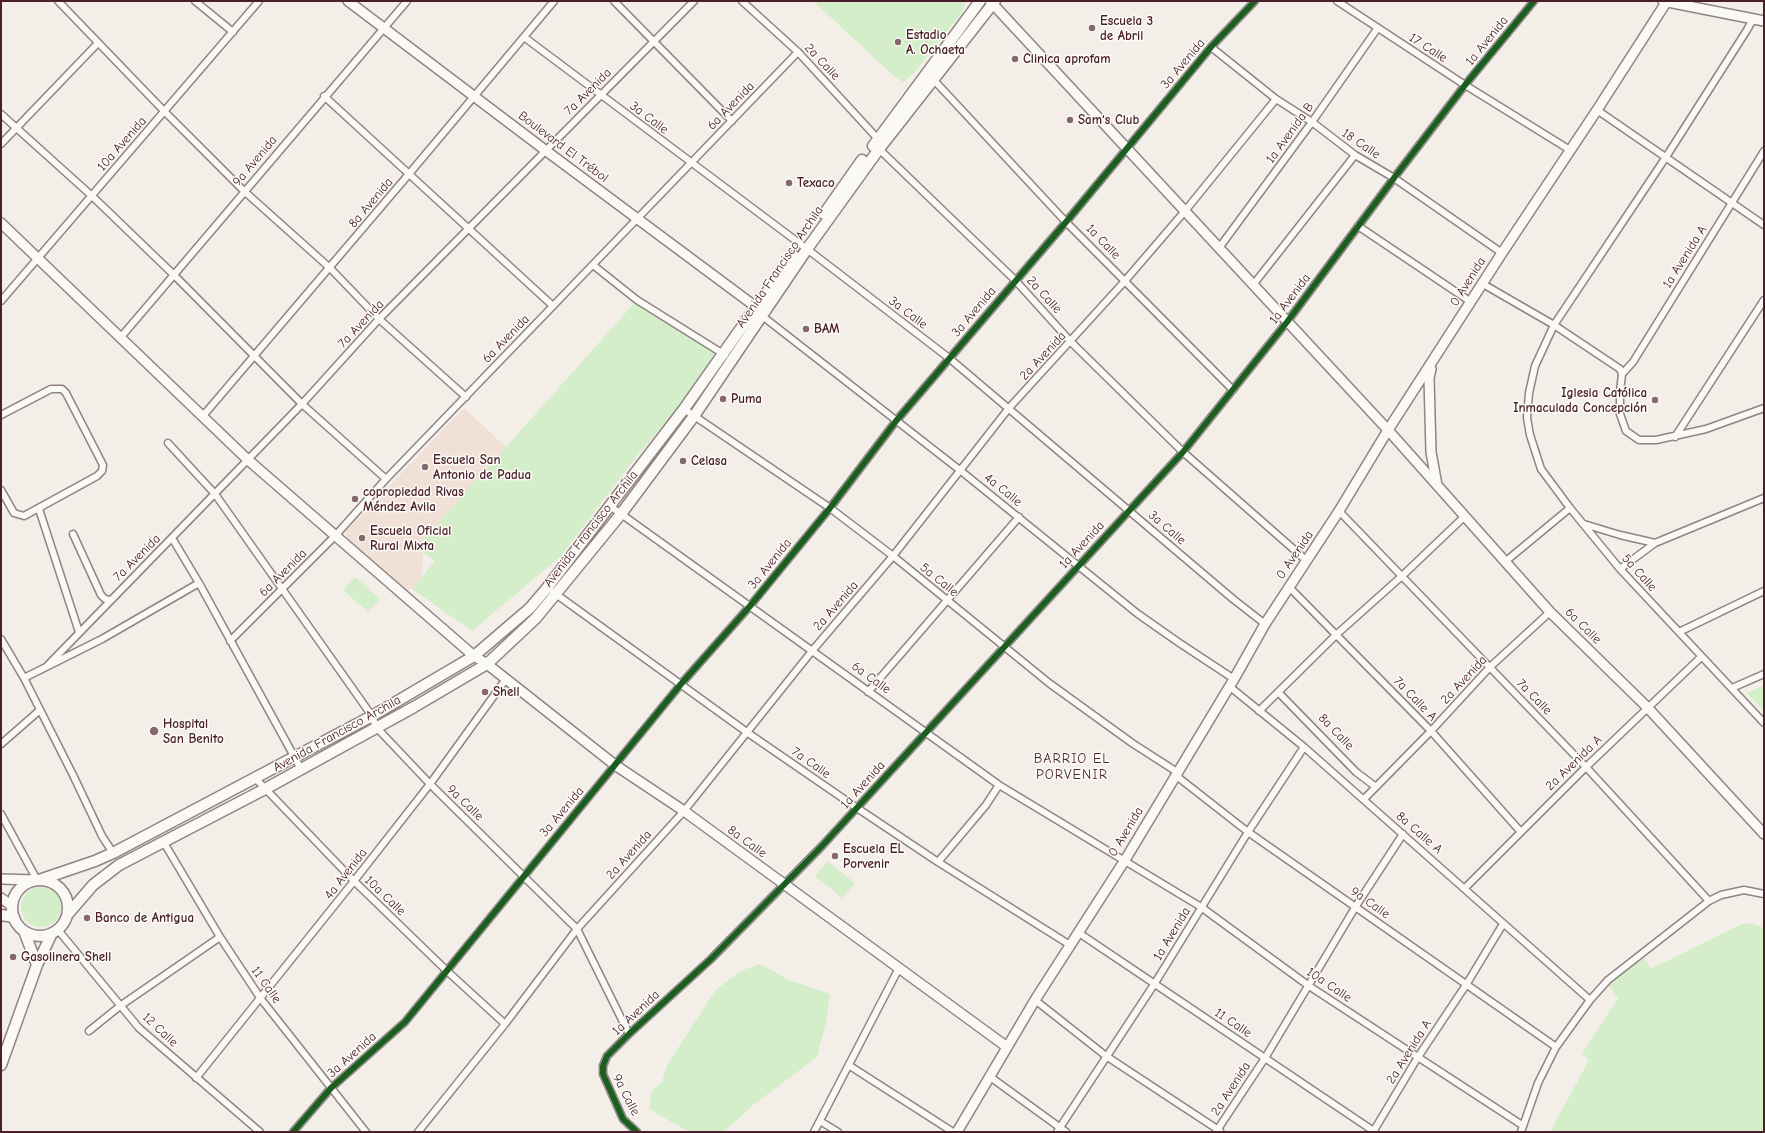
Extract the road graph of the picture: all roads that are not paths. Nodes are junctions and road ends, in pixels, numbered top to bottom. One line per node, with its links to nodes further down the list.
1 (58, 1): 23 (street)
2 (195, 1): 20 (street)
3 (259, 1): 20 (street, 10a Avenida)
4 (348, 1): 18 (street, Boulevard El Trébol)
5 (407, 1): 18 (street, 9a Avenida)
6 (554, 1): 21 (street, 8a Avenida)
7 (614, 1): 22 (street)
8 (694, 1): 22 (street, 7a Avenida)
9 (742, 1): 25 (street, 2a Calle)
10 (980, 1): 26 (main road, Avenida Francisco Archila)
11 (1255, 1): 24 (street, 3a Avenida)
12 (1336, 1): 19 (street, 17 Calle)
13 (1534, 1): 28 (street, 1a Avenida)
14 (1665, 1): 16 (street); 33 (street, 0 Avenida)
15 (992, 2): 27 (main road, Avenida Francisco Archila); 41 (street, 6a Calle)
16 (1752, 19): 17 (street); 46 (street)
17 (1764, 21)
18 (384, 28): 30 (street, 9a Avenida); 31 (street, Boulevard El Trébol)
19 (1377, 29): 28 (street, 17 Calle); 37 (street, 1a Avenida B)
20 (233, 32): 34 (street, 10a Avenida)
21 (524, 37): 29 (street, 3a Calle); 31 (street, 8a Avenida)
22 (654, 42): 29 (street, 7a Avenida); 36 (street)
23 (98, 43): 34 (street); 38 (street)
24 (1211, 47): 32 (street, 18 Calle); 41 (street, 3a Avenida)
25 (798, 52): 36 (street, 6a Avenida); 40 (street, 2a Calle)
26 (927, 71): 27 (street, 1a Calle); 40 (main road, Avenida Francisco Archila)
27 (933, 80): 40 (main road, Avenida Francisco Archila); 55 (street, 1a Calle)
28 (1465, 85): 43 (street, 17 Calle); 49 (street, 1a Avenida)
29 (601, 95): 42 (street, 7a Avenida); 47 (street, 3a Calle)
30 (324, 96): 48 (street); 50 (street, 9a Avenida)
31 (475, 96): 42 (street, Boulevard El Trébol); 48 (street, 8a Avenida)
32 (1276, 99): 37 (street, 18 Calle); 53 (street, 2a Avenida)
33 (1597, 110): 43 (street, 0 Avenida); 46 (street)
34 (165, 112): 50 (street); 51 (street, 10a Avenida)
35 (1, 114): 38 (street)
36 (732, 121): 47 (street, 6a Avenida)
37 (1312, 122): 45 (street, 18 Calle); 61 (street, 1a Avenida B)
38 (17, 128): 39 (street); 51 (street)
39 (1, 144)
40 (878, 144): 60 (main road, Avenida Francisco Archila); 67 (street, 2a Calle)
41 (1127, 149): 53 (street, 6a Calle); 55 (street, 3a Avenida)
42 (544, 150): 54 (street, Boulevard El Trébol); 59 (street, 7a Avenida)
43 (1570, 150): 62 (street, 0 Avenida)
44 (1764, 151): 52 (street, 1a Avenida A)
45 (1355, 155): 49 (street, 18 Calle); 70 (street)
46 (1666, 157): 52 (street); 78 (street)
47 (691, 163): 54 (street, 6a Avenida); 60 (street, 3a Calle)
48 (409, 174): 59 (street); 65 (street, 8a Avenida)
49 (1394, 178): 58 (street, 1a Avenida); 62 (street, 18 Calle)
50 (244, 191): 65 (street); 66 (street, 9a Avenida)
51 (92, 196): 63 (street, 10a Avenida); 66 (street)
52 (1731, 203): 57 (street); 86 (street, 1a Avenida A)
53 (1185, 211): 61 (street, 6a Calle); 68 (street, 2a Avenida)
54 (638, 218): 64 (street, 6a Avenida); 75 (street, Boulevard El Trébol)
55 (1066, 222): 67 (street, 3a Avenida); 68 (street, 1a Calle)
56 (1, 223): 63 (street, 8a Calle)
57 (1764, 225)
58 (1358, 226): 73 (street); 77 (street, 1a Avenida)
59 (468, 229): 74 (street); 76 (street, 7a Avenida)
60 (804, 247): 75 (main road, Avenida Francisco Archila); 83 (street, 3a Calle)
61 (1219, 248): 70 (street, 6a Calle)
62 (1502, 253): 69 (street, 0 Avenida)
63 (38, 257): 72 (street, 10a Avenida); 79 (street, 8a Calle)
64 (593, 265): 74 (street, 6a Avenida); 81 (street)
65 (330, 268): 76 (street); 82 (street, 8a Avenida)
66 (174, 275): 79 (street, 9a Avenida); 82 (street)
67 (1015, 280): 80 (street, 2a Calle); 83 (street, 3a Avenida)
68 (1124, 282): 80 (street, 2a Avenida); 87 (street, 1a Calle)
69 (1482, 284): 73 (street, 0 Avenida); 78 (street)
70 (1253, 285): 77 (street, 6a Calle)
71 (1764, 300): 98 (street)
72 (1, 301)
73 (1471, 302): 85 (street, 0 Avenida)
74 (553, 306): 88 (street, 6a Avenida)
75 (758, 311): 81 (main road, Avenida Francisco Archila); 84 (main road, Avenida Francisco Archila); 96 (street, 4a Calle)
76 (380, 319): 88 (street); 89 (street, 7a Avenida)
77 (1288, 322): 87 (street, 1a Avenida); 97 (street, 6a Calle)
78 (1554, 325): 86 (street); 110 (street, 5a Calle)
79 (121, 337): 94 (street, 8a Calle)
80 (1071, 342): 90 (street, 2a Avenida); 100 (street, 2a Calle)
81 (723, 354): 84 (street); 92 (main road, Avenida Francisco Archila)
82 (254, 356): 89 (street); 94 (street, 8a Avenida)
83 (949, 358): 90 (street, 3a Calle); 96 (street, 3a Avenida)
84 (732, 361): 95 (main road, Avenida Francisco Archila)
85 (1432, 364): 97 (street, 0 Avenida); 104 (street)
86 (1622, 374): 98 (street)
87 (1233, 390): 100 (street, 1a Avenida)
88 (466, 397): 103 (street, 6a Avenida)
89 (302, 404): 101 (street, 7a Avenida); 103 (street)
90 (1009, 408): 102 (street, 2a Avenida); 112 (street, 3a Calle)
91 (1764, 408): 98 (street)
92 (684, 409): 95 (street, 5a Calle); 108 (main road, Avenida Francisco Archila)
93 (1, 415): 111 (street)
94 (202, 416): 101 (street, 8a Calle)
95 (694, 416): 109 (street, 5a Calle); 114 (main road, Avenida Francisco Archila)
96 (896, 421): 102 (street, 4a Calle); 109 (street, 3a Avenida)
97 (1388, 430): 104 (street, 6a Calle); 113 (street, 0 Avenida)
98 (1675, 437)
99 (168, 443): 106 (street)
100 (1183, 452): 112 (street, 1a Avenida); 123 (street, 2a Calle)
101 (247, 459): 106 (street, 7a Avenida); 119 (street, 8a Calle)
102 (961, 471): 116 (street, 4a Calle); 122 (street, 2a Avenida)
103 (386, 479): 119 (street, 6a Avenida)
104 (1437, 484): 115 (street, 6a Calle)
105 (1, 490): 111 (street)
106 (215, 494): 120 (street, 7a Avenida); 131 (street)
107 (1764, 498): 121 (street)
108 (610, 506): 114 (street, 6a Calle); 130 (main road, Avenida Francisco Archila)
109 (830, 508): 122 (street, 5a Calle); 136 (street, 3a Avenida)
110 (1570, 508): 117 (street, 5a Calle); 124 (street)
111 (39, 509): 139 (street)
112 (1130, 510): 125 (street, 1a Avenida); 138 (street, 3a Calle)
113 (1339, 511): 123 (street, 0 Avenida); 127 (street, 7a Calle)
114 (621, 514): 133 (main road, Avenida Francisco Archila); 136 (street, 6a Calle)
115 (1465, 516): 124 (street, 6a Calle); 127 (street)
116 (1019, 517): 125 (street, 4a Calle); 135 (street)
117 (1583, 524): 121 (street); 126 (street, 5a Calle)
118 (73, 534): 134 (street)
119 (335, 536): 131 (street, 6a Avenida); 146 (street, 8a Calle)
120 (172, 538): 128 (street); 134 (street, 7a Avenida)
121 (1655, 543): 126 (street)
122 (893, 556): 135 (street, 5a Calle); 145 (street, 2a Avenida)
123 (1307, 561): 129 (street, 0 Avenida)
124 (1506, 561): 137 (street, 6a Calle)
125 (1078, 566): 144 (street, 1a Avenida); 154 (street, 4a Calle)
126 (1620, 569): 140 (street, 5a Calle)
127 (1402, 576): 141 (street); 150 (street, 7a Calle)
128 (199, 583): 143 (street); 149 (street)
129 (1289, 587): 138 (street, 0 Avenida); 141 (street, 7a Calle A)
130 (547, 588): 133 (street, 7a Calle); 146 (main road, Avenida Francisco Archila)
131 (282, 590): 143 (street, 6a Avenida); 162 (street)
132 (1764, 591): 140 (street)
133 (556, 595): 148 (main road, Avenida Francisco Archila); 155 (street, 7a Calle)
134 (110, 600): 139 (street, 7a Avenida)
135 (947, 600): 144 (street, 5a Calle); 157 (street)
136 (750, 606): 145 (street, 6a Calle); 155 (street, 3a Avenida)
137 (1550, 612): 150 (street, 2a Avenida); 159 (street, 6a Calle)
138 (1265, 624): 154 (street, 0 Avenida)
139 (79, 632): 149 (street, 7a Avenida)
140 (1679, 632): 147 (street, 5a Calle)
141 (1337, 634): 158 (street); 165 (street, 7a Calle A)
142 (1, 639): 152 (street)
143 (230, 641): 170 (street)
144 (1005, 646): 167 (street, 1a Avenida); 174 (street, 5a Calle)
145 (812, 651): 157 (street, 6a Calle); 166 (street, 2a Avenida)
146 (474, 656): 148 (street, 8a Calle); 162 (main road, Avenida Francisco Archila)
147 (1701, 657): 156 (street, 5a Calle); 159 (street, 2a Avenida A)
148 (487, 664): 153 (street, 8a Calle); 164 (main road, Avenida Francisco Archila)
149 (48, 665): 152 (street)
150 (1490, 667): 165 (street, 2a Avenida); 172 (street, 7a Calle)
151 (1764, 674): 156 (street)
152 (24, 678): 160 (street)
153 (506, 679): 171 (street, 8a Calle); 176 (street, 4a Avenida)
154 (1232, 682): 161 (street, 8a Calle A); 174 (street, 0 Avenida)
155 (681, 684): 166 (street, 7a Calle); 171 (street, 3a Avenida)
156 (1732, 688): 163 (street, 5a Calle)
157 (868, 692): 167 (street, 6a Calle)
158 (1279, 693): 161 (street); 178 (street, 8a Calle)
159 (1647, 707): 172 (street, 2a Avenida A); 187 (street, 6a Calle)
160 (40, 710): 168 (street); 189 (street)
161 (1259, 711): 169 (street, 8a Calle A)
162 (372, 716): 164 (street); 170 (main road, Avenida Francisco Archila)
163 (1764, 723)
164 (376, 726): 173 (main road, Avenida Francisco Archila); 176 (street, 9a Calle)
165 (1432, 731): 178 (street, 2a Avenida); 184 (street, 7a Calle A)
166 (748, 733): 181 (street, 7a Calle); 182 (street, 2a Avenida)
167 (925, 733): 177 (street, 6a Calle); 181 (street, 1a Avenida)
168 (1, 744)
169 (1304, 747): 180 (street, 8a Calle A); 185 (street, 1a Avenida)
170 (294, 758): 173 (street); 175 (main road, Avenida Francisco Archila)
171 (615, 765): 182 (street, 8a Calle); 192 (street, 3a Avenida)
172 (1586, 767): 184 (street, 2a Avenida A); 200 (street, 7a Calle)
173 (301, 769): 179 (main road, Avenida Francisco Archila)
174 (1177, 772): 185 (street, 9a Calle); 190 (street, 0 Avenida)
175 (255, 778): 179 (street, 10a Calle); 189 (main road, Avenida Francisco Archila)
176 (430, 784): 192 (street, 9a Calle); 195 (street, 4a Avenida)
177 (999, 785): 190 (street, 6a Calle); 191 (street)
178 (1376, 787): 180 (street, 2a Avenida)
179 (265, 789): 188 (main road, Avenida Francisco Archila); 195 (street, 10a Calle)
180 (1364, 799): 186 (street, 8a Calle A)
181 (857, 808): 191 (street, 7a Calle); 196 (street, 1a Avenida)
182 (684, 812): 196 (street, 8a Calle); 208 (street, 2a Avenida)
183 (1, 814): 194 (street)
184 (1520, 831): 197 (street, 2a Avenida A)
185 (1248, 832): 202 (street, 9a Calle); 203 (street, 1a Avenida)
186 (1403, 834): 197 (street, 8a Calle A); 202 (street, 2a Avenida)
187 (1764, 834)
188 (164, 841): 204 (main road, Avenida Francisco Archila); 212 (street, 11 Calle)
189 (112, 853): 194 (main road, Avenida Francisco Archila)
190 (1125, 860): 203 (street, 10a Calle); 211 (street, 0 Avenida)
191 (938, 862): 213 (street, 7a Calle)
192 (524, 875): 208 (street, 9a Calle); 216 (street, 3a Avenida)
193 (1, 879): 194 (street)
194 (37, 880): 201 (main road); 204 (main road)
195 (354, 881): 216 (street, 10a Calle); 220 (street, 4a Avenida)
196 (784, 885): 215 (street, 8a Calle); 226 (street, 1a Avenida)
197 (1465, 888): 207 (street, 8a Calle A)
198 (1764, 894): 200 (street)
199 (1, 898): 201 (street)
200 (1709, 901): 222 (street)
201 (12, 906): 206 (main road)
202 (1356, 906): 218 (street, 9a Calle); 219 (street, 2a Avenida)
203 (1201, 907): 217 (street, 1a Avenida); 219 (street, 10a Calle)
204 (68, 914): 210 (main road)
205 (1, 915): 206 (main road)
206 (14, 917): 209 (main road)
207 (1503, 924): 218 (street, 2a Avenida A); 222 (street, 8a Calle A)
208 (577, 929): 224 (street, 2a Avenida); 226 (street, 9a Calle)
209 (24, 931): 210 (main road); 214 (main road)
210 (55, 932): 214 (main road); 223 (street, 12 Calle)
211 (1079, 933): 213 (street, 0 Avenida); 217 (street, 11 Calle)
212 (220, 937): 220 (street, 11 Calle); 223 (street)
213 (1070, 945): 221 (street, 0 Avenida)
214 (37, 965): 232 (main road)
215 (900, 968): 227 (street, 8a Calle); 234 (street)
216 (447, 971): 224 (street, 10a Calle); 237 (street, 3a Avenida)
217 (1155, 983): 229 (street, 1a Avenida); 231 (street, 11 Calle)
218 (1466, 985): 228 (street, 9a Calle); 230 (street, 2a Avenida A)
219 (1309, 986): 230 (street, 10a Calle); 231 (street, 2a Avenida)
220 (261, 999): 236 (street, 4a Avenida); 237 (street, 11 Calle)
221 (1035, 1000): 227 (street, 0 Avenida); 229 (street)
222 (1590, 1000): 228 (street)
223 (120, 1006): 225 (street); 236 (street, 12 Calle)
224 (505, 1024): 245 (street, 2a Avenida)
225 (89, 1031)
226 (628, 1034): 233 (street, 1a Avenida)
227 (1007, 1046): 235 (street, 0 Avenida)
228 (1556, 1047): 239 (street)
229 (1106, 1056): 240 (street, 1a Avenida); 241 (street)
230 (1418, 1057): 239 (street, 10a Calle); 252 (street, 2a Avenida A)
231 (1265, 1058): 241 (street, 2a Avenida); 252 (street, 11 Calle)
232 (1, 1065)
233 (603, 1066): 246 (street, 9a Calle)
234 (850, 1066): 238 (street); 249 (street)
235 (989, 1076): 240 (street); 250 (street, 0 Avenida)
236 (196, 1078): 242 (street, 12 Calle)
237 (332, 1088): 243 (street, 3a Avenida); 244 (street, 11 Calle)
238 (820, 1121): 247 (street); 248 (street)
239 (1521, 1129)
240 (1058, 1130): 251 (street)
241 (1219, 1131)
242 (260, 1132)
243 (293, 1132)
244 (366, 1132)
245 (418, 1132)
246 (637, 1132)
247 (814, 1132)
248 (838, 1132)
249 (953, 1132)
250 (957, 1132)
251 (1066, 1132)
252 (1374, 1132)

